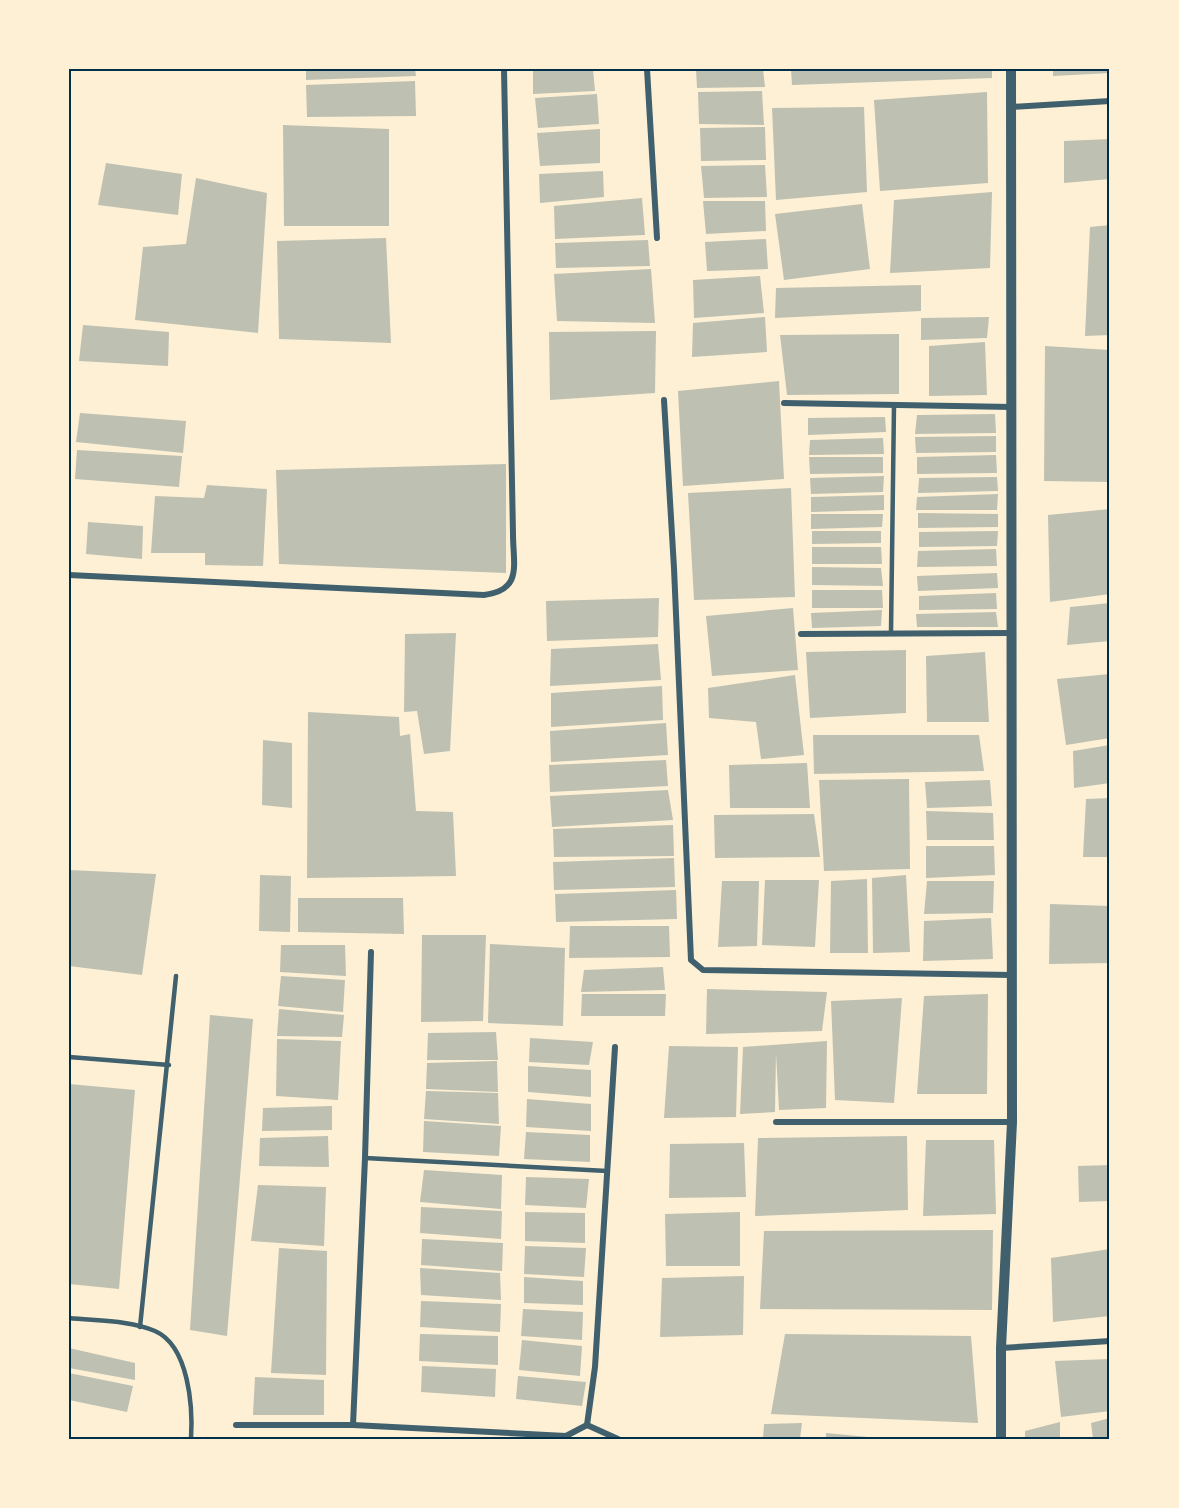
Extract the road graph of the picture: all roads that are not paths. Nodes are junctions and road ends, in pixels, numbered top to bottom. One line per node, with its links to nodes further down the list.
1 (504, 69): 11 (street)
2 (647, 69): 6 (street)
3 (1011, 69): 5 (street)
4 (1110, 101): 5 (street)
5 (1011, 107): 10 (street)
6 (657, 238)
7 (664, 399): 16 (street)
8 (784, 403): 9 (street)
9 (894, 405): 10 (street); 12 (lane)
10 (1012, 407): 13 (street)
11 (69, 575)
12 (891, 633): 13 (street); 14 (street)
13 (1013, 633): 16 (street)
14 (801, 634)
15 (371, 952): 23 (street)
16 (1012, 975): 22 (street)
17 (176, 976): 20 (lane)
18 (615, 1047): 24 (street)
19 (69, 1057): 20 (lane)
20 (169, 1065): 26 (lane)
21 (776, 1122): 22 (street)
22 (1012, 1122): 28 (street)
23 (365, 1158): 24 (lane); 30 (street)
24 (607, 1171): 31 (street)
25 (69, 1318): 26 (lane)
26 (140, 1327): 32 (lane)
27 (1110, 1341): 28 (street)
28 (1001, 1348): 34 (street)
29 (236, 1425): 30 (street)
30 (353, 1425): 31 (street)
31 (587, 1425): 33 (street)
32 (191, 1439)
33 (618, 1439)
34 (1002, 1439)

